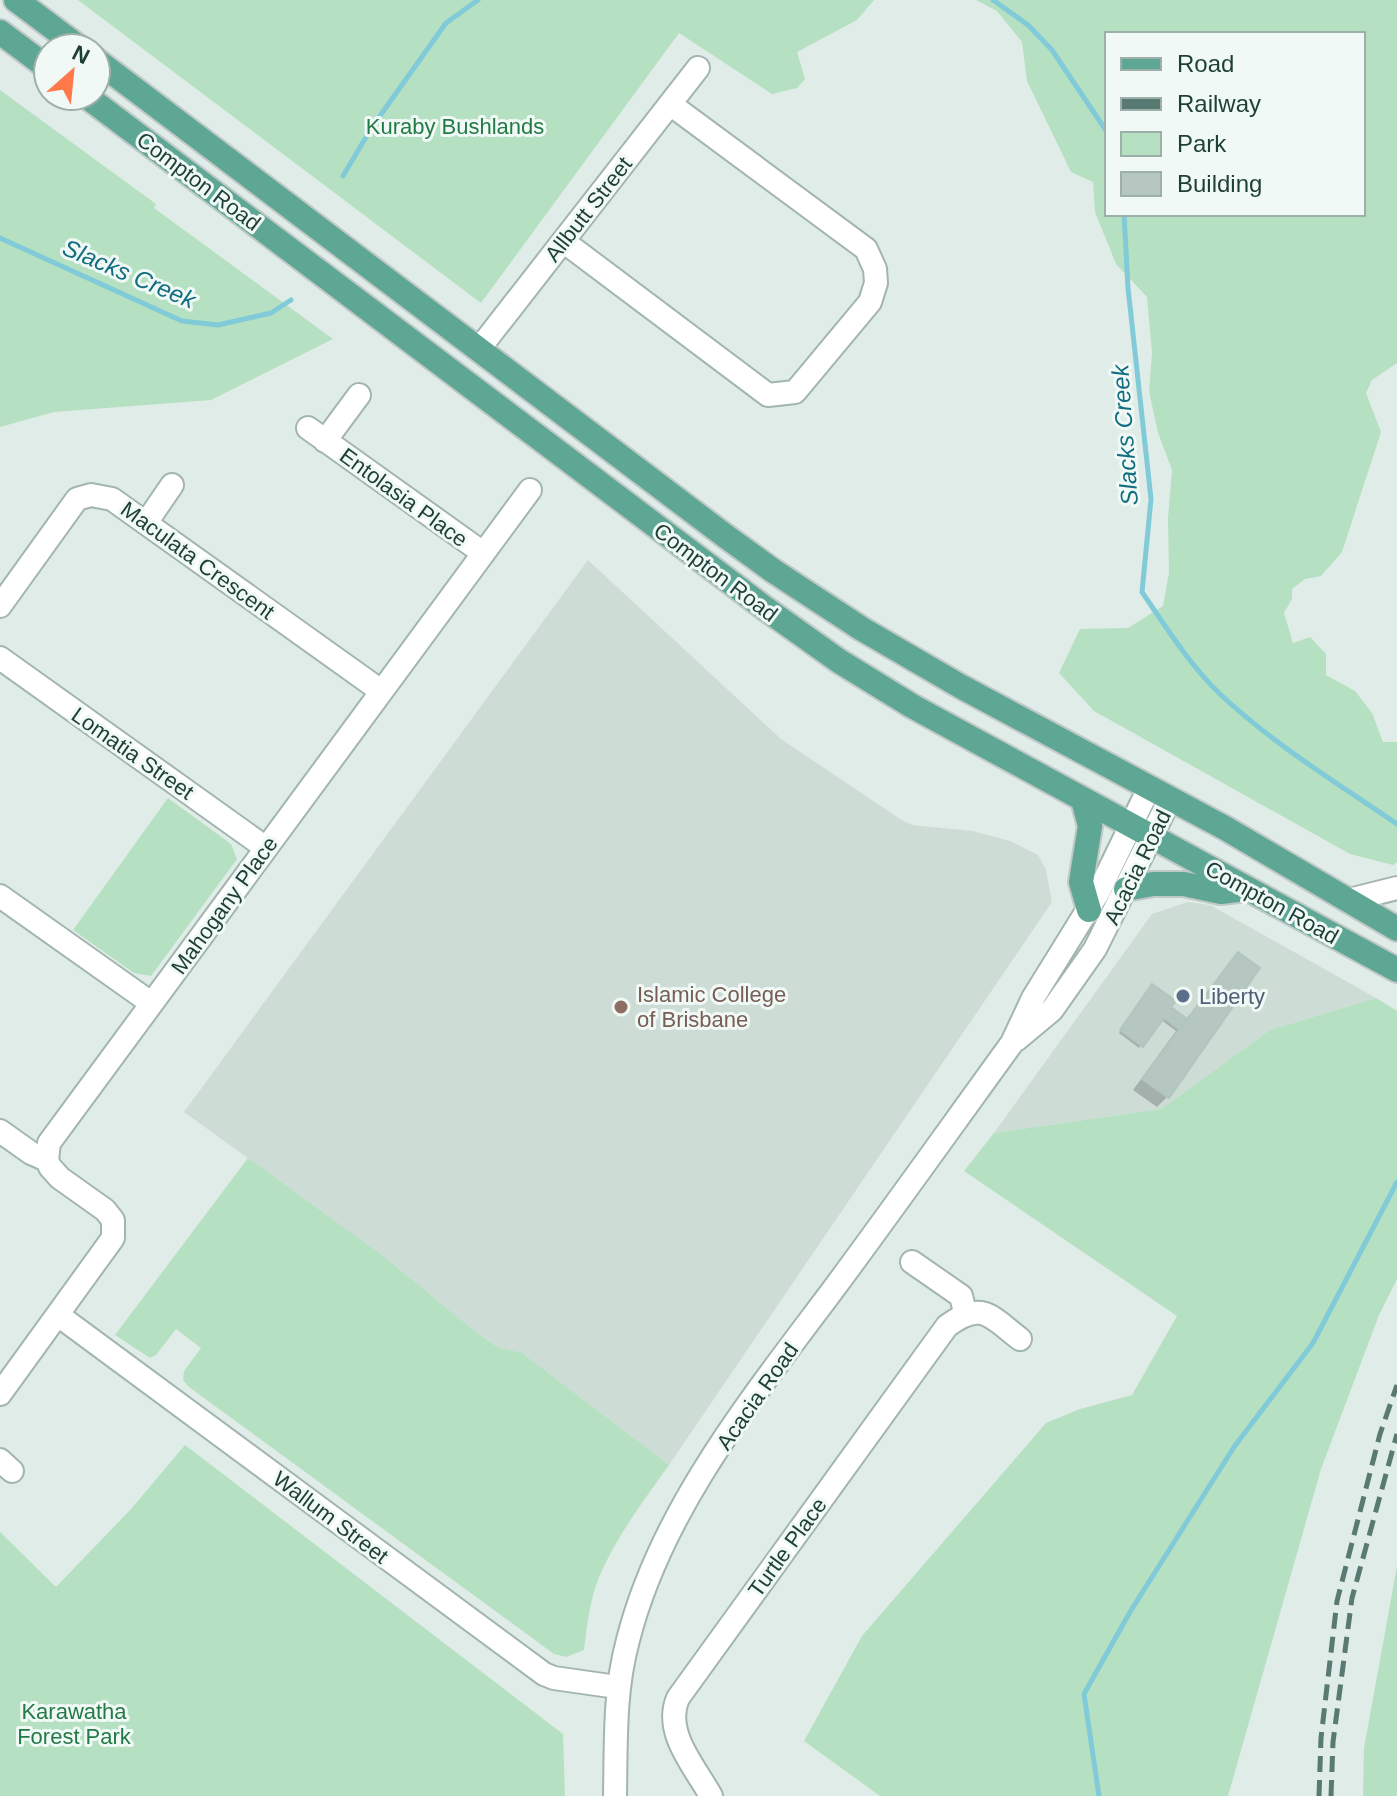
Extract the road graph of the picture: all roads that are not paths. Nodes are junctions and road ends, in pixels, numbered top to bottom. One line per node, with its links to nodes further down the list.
1 (16, 0): 3 (main road)
2 (0, 32): 4 (main road)
3 (59, 32)
4 (32, 56)
5 (698, 68): 7 (street, Allbutt Street)
6 (112, 72): 10 (main road, Compton Road)
7 (670, 104): 9 (street, Allbutt Street); 9 (street)
8 (107, 112): 20 (main road, Compton Road)
9 (563, 241): 10 (street, Allbutt Street)
10 (479, 349): 19 (main road, Compton Road)
11 (359, 395): 15 (street, Entolasia Place)
12 (172, 485): 14 (street)
13 (530, 490): 15 (street, Mahogany Place)
14 (146, 523): 16 (street, Maculata Crescent); 18 (street, Maculata Crescent)
15 (483, 553): 18 (street, Mahogany Place)
16 (0, 606)
17 (0, 658): 22 (street, Lomatia Street)
18 (381, 691): 22 (street, Mahogany Place)
19 (1159, 794): 21 (street, Acacia Road); 27 (main road, Compton Road)
20 (1083, 800): 21 (main road, Compton Road); 28 (main road)
21 (1140, 831): 24 (street, Acacia Road); 25 (main road, Compton Road); 28 (street, Acacia Road)
22 (266, 848): 31 (street, Mahogany Place)
23 (1397, 888): 27 (street)
24 (1126, 889): 25 (main road); 32 (street, Acacia Road)
25 (1248, 889): 30 (main road, Compton Road)
26 (0, 896): 31 (street)
27 (1349, 900): 29 (main road, Compton Road)
28 (1089, 910): 32 (street, Acacia Road)
29 (1397, 929)
30 (1397, 970)
31 (151, 1003): 34 (street, Mahogany Place)
32 (1012, 1043): 40 (street, Acacia Road)
33 (0, 1131): 34 (street)
34 (47, 1160): 37 (street)
35 (912, 1262): 36 (street)
36 (965, 1312): 38 (street); 42 (street, Turtle Place)
37 (58, 1315): 39 (street); 40 (street, Wallum Street)
38 (1020, 1339)
39 (0, 1394)
40 (617, 1687): 41 (street, Acacia Road)
41 (615, 1796)
42 (711, 1796)

